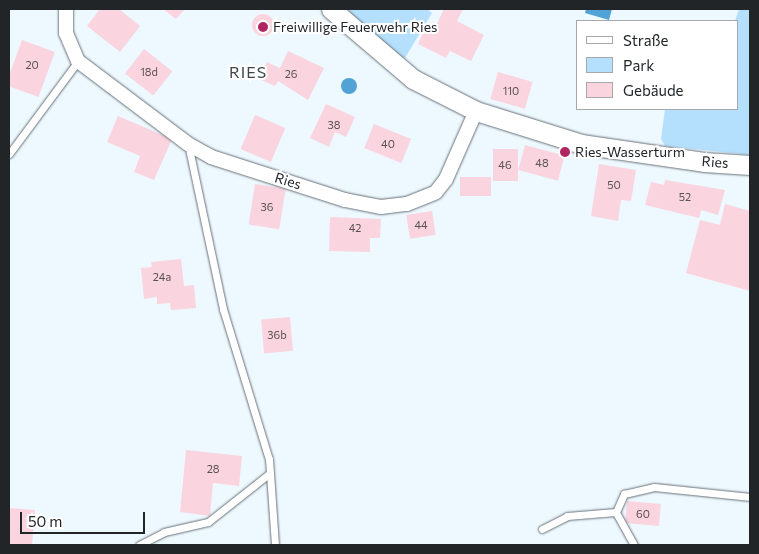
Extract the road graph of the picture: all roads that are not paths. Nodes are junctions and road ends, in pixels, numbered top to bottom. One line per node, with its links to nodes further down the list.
1 (66, 9): 3 (street, Ries)
2 (331, 9): 4 (street, Ries)
3 (78, 61): 5 (street, Ries); 6 (lane)
4 (476, 112): 5 (street, Ries); 7 (street, Ries)
5 (188, 144): 8 (lane)
6 (9, 154)
7 (750, 164)
8 (270, 473): 12 (lane); 13 (lane)
9 (750, 497): 10 (lane)
10 (616, 512): 11 (lane); 14 (lane)
11 (542, 528)
12 (139, 545)
13 (275, 545)
14 (634, 545)

